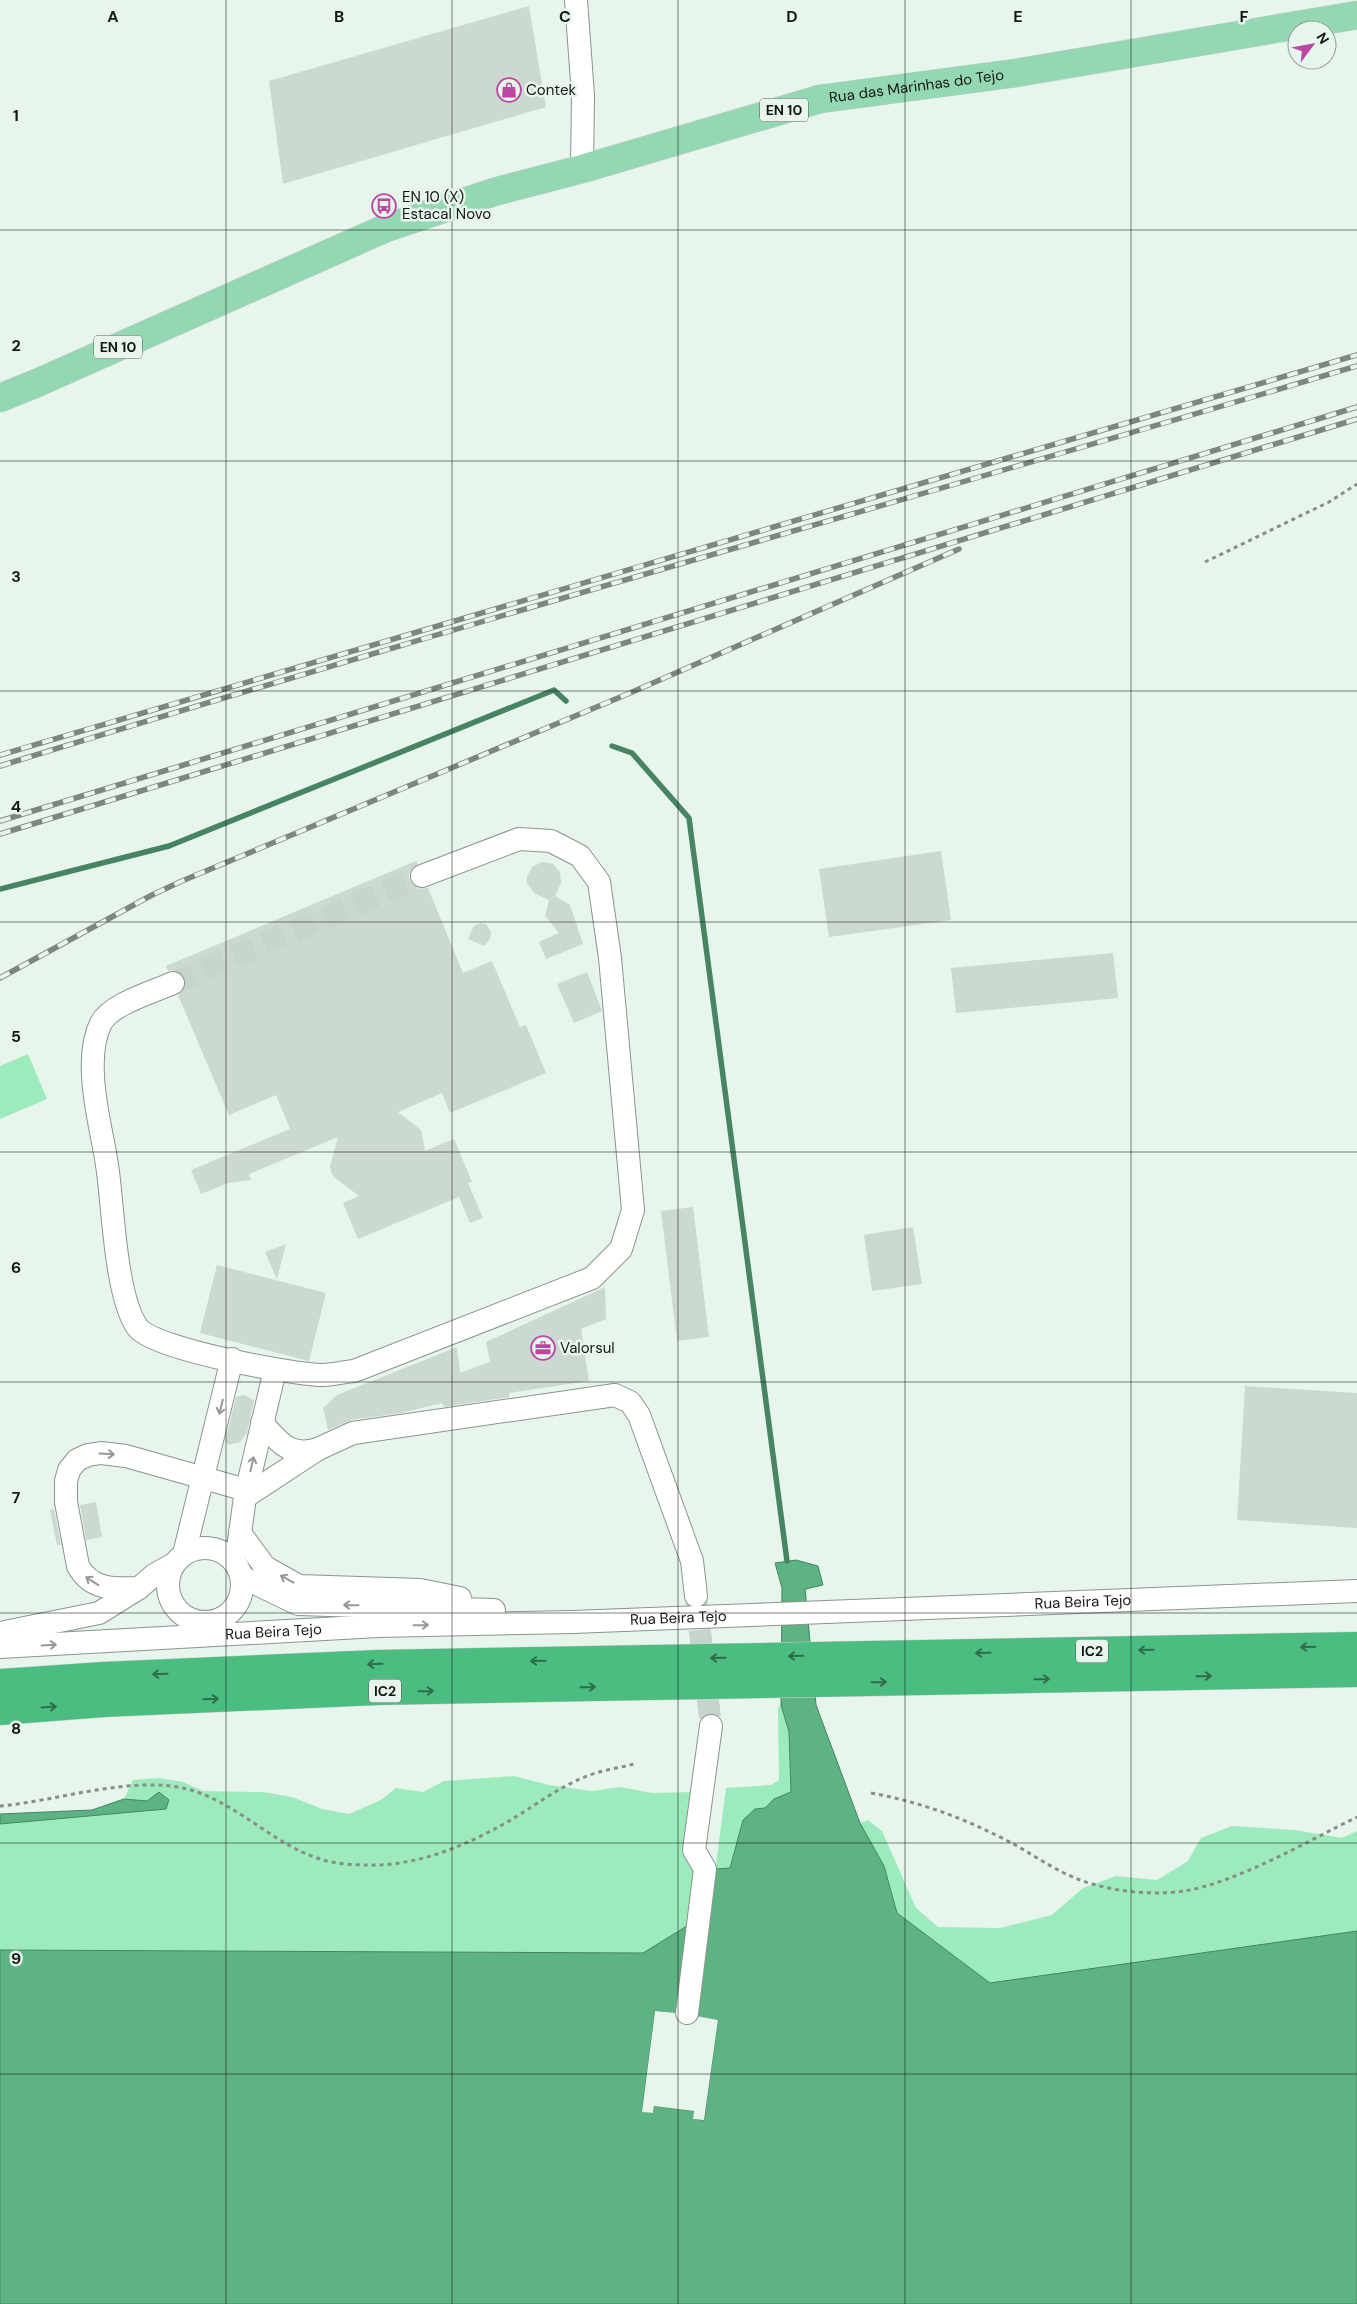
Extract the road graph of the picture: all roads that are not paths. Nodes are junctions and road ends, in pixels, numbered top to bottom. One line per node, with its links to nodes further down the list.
1 (576, 0): 3 (street)
2 (1357, 15): 3 (main road, Rua das Marinhas do Tejo / EN 10)
3 (582, 169): 4 (main road, Rua das Marinhas do Tejo / EN 10)
4 (0, 398)
5 (422, 876): 8 (street)
6 (173, 983): 7 (street)
7 (232, 1359): 8 (street); 11 (street, one-way to 11)
8 (275, 1370): 9 (street)
9 (262, 1423): 10 (street); 12 (street, one-way to 9)
10 (318, 1449): 12 (street); 18 (street)
11 (203, 1478): 12 (street); 14 (street); 16 (street, one-way to 11)
12 (245, 1493): 13 (street)
13 (240, 1533): 15 (street); 19 (street, one-way to 13)
14 (179, 1559): 15 (street); 15 (street); 16 (street)
15 (239, 1571): 19 (street, one-way to 15)
16 (139, 1588): 21 (street)
17 (1357, 1591): 20 (street, Rua Beira Tejo)
18 (696, 1596)
19 (524, 1611): 20 (street)
20 (573, 1622): 23 (street, Rua Beira Tejo, one-way to 20)
21 (0, 1633)
22 (1357, 1646): 25 (highway, IC2, one-way to 25)
23 (0, 1647)
24 (1357, 1673): 26 (highway, IC2, one-way to 24)
25 (0, 1683)
26 (0, 1711)
27 (717, 1729): 28 (street)
28 (687, 2013)

